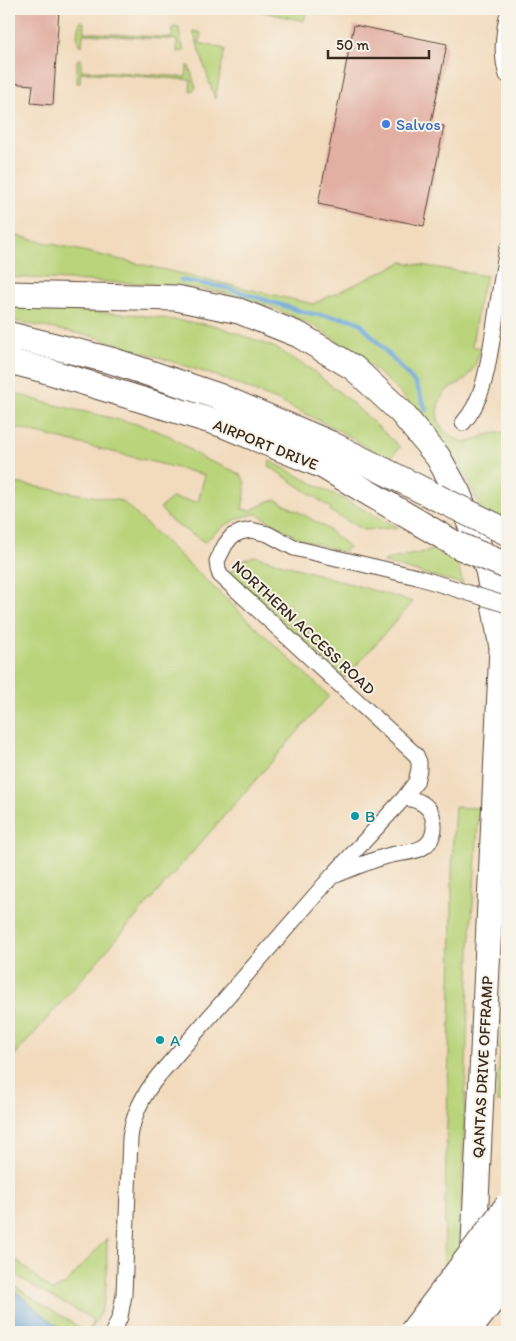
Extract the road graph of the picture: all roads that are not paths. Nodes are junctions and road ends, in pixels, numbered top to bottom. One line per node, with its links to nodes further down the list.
1 (507, 17): 2 (street)
2 (507, 76)
3 (507, 249): 7 (street)
4 (9, 294): 22 (highway, QANTAS DRIVE OFFRAMP)
5 (9, 334): 8 (highway, AIRPORT DRIVE, bridge)
6 (9, 361): 9 (highway, AIRPORT DRIVE)
7 (463, 423)
8 (507, 532)
9 (457, 545): 10 (highway, AIRPORT DRIVE, bridge); 11 (highway, bridge)
10 (507, 566)
11 (507, 574)
12 (507, 605): 13 (street, NORTHERN ACCESS ROAD, bridge)
13 (404, 798): 14 (street, NORTHERN ACCESS ROAD); 14 (street)
14 (332, 876): 18 (street, NORTHERN ACCESS ROAD)
15 (507, 1206): 19 (highway, bridge)
16 (507, 1241): 20 (highway, bridge)
17 (507, 1280): 21 (highway, bridge)
18 (113, 1332)
19 (412, 1332)
20 (436, 1332)
21 (467, 1332)
22 (471, 1332)

